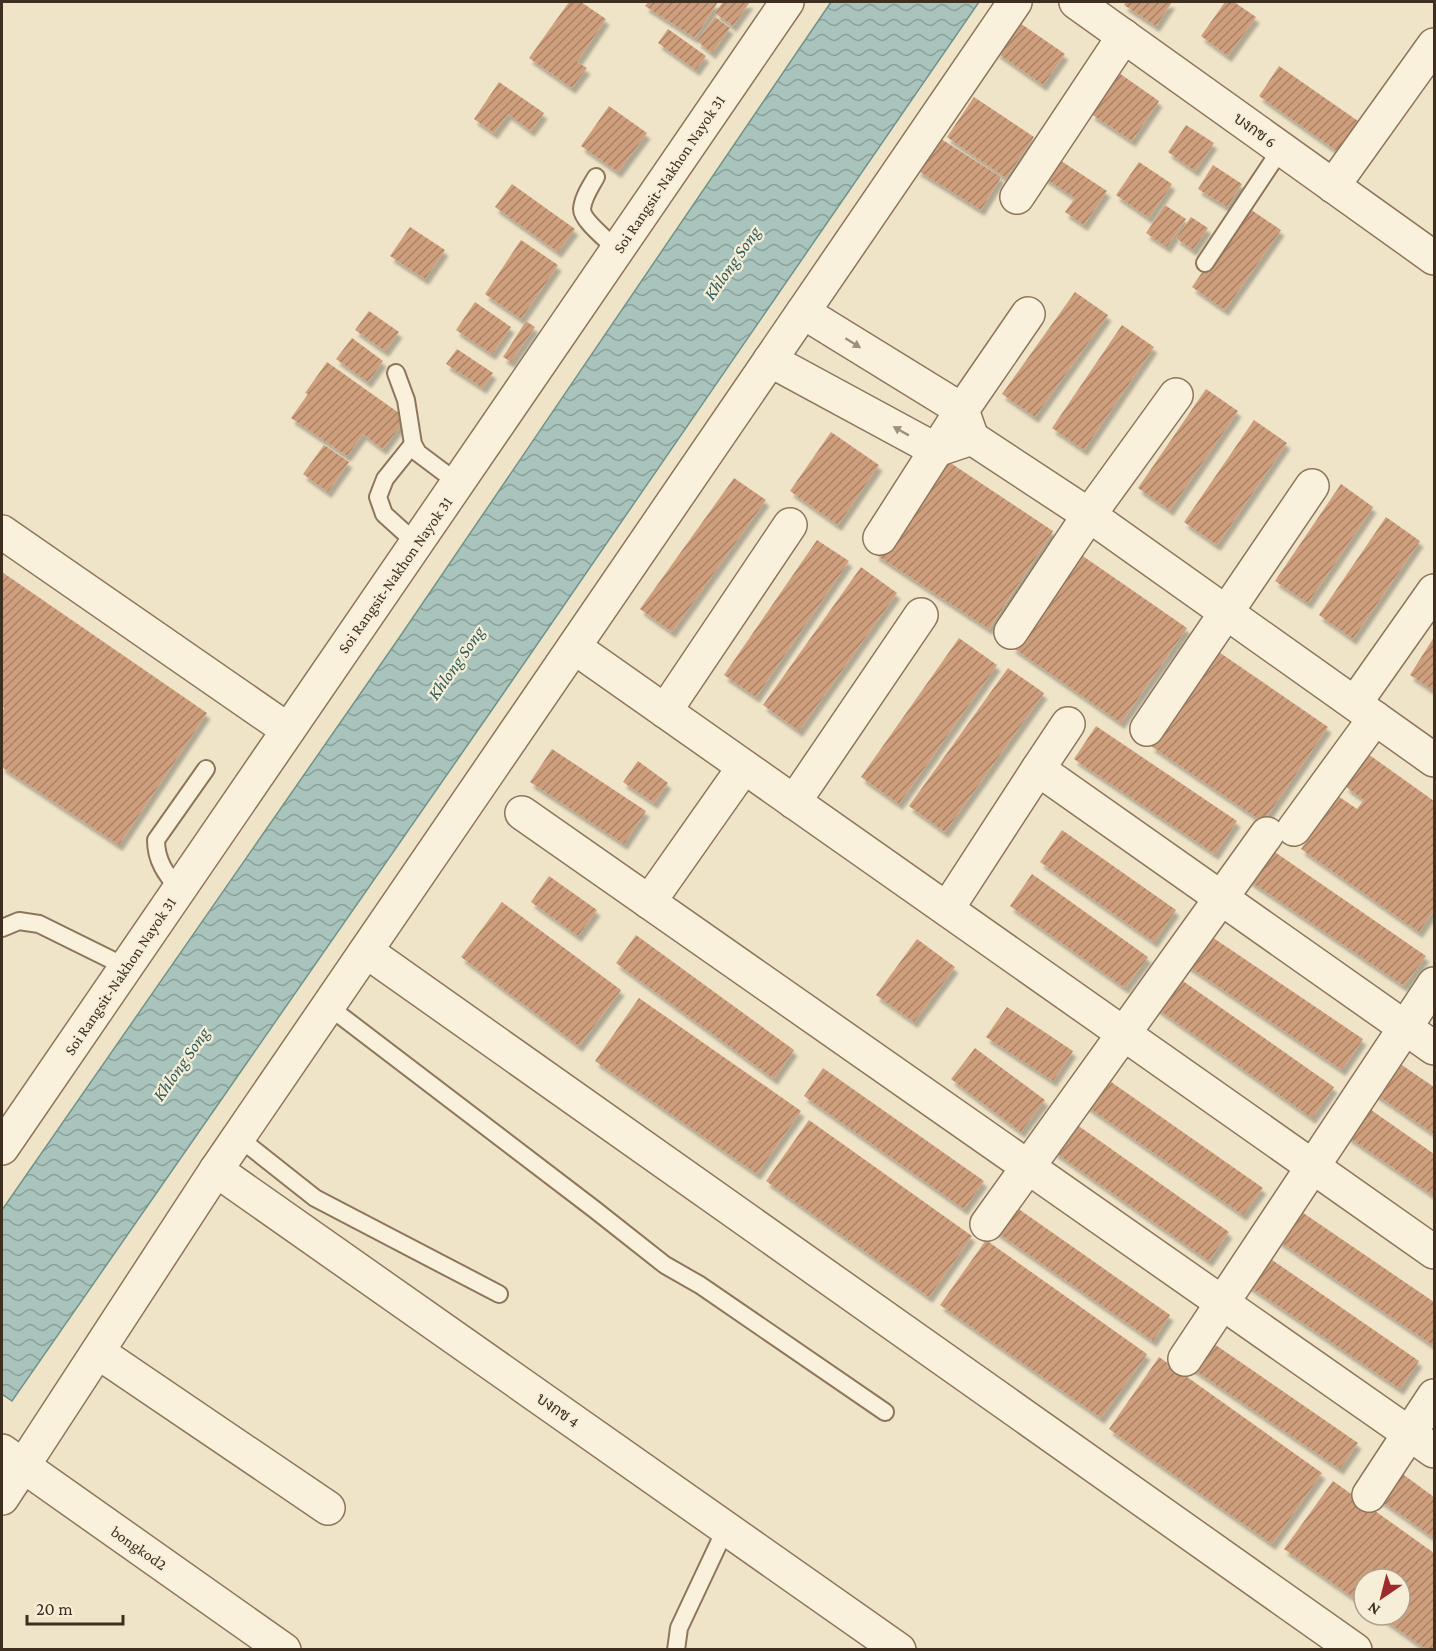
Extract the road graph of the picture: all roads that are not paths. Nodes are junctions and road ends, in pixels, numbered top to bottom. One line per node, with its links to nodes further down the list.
1 (787, 2): 10 (street, Soi Rangsit-Nakhon Nayok 31)
2 (1015, 2): 13 (street)
3 (1076, 2): 4 (street, บงกช 6)
4 (1124, 36): 6 (street, บงกช 6); 9 (street)
5 (1434, 45): 8 (street)
6 (1281, 149): 8 (street, บงกช 6); 12 (lane)
7 (596, 177): 10 (lane)
8 (1333, 186): 11 (street, บงกช 6)
9 (1017, 197)
10 (617, 249): 21 (street, Soi Rangsit-Nakhon Nayok 31)
11 (1434, 258)
12 (1204, 262)
13 (803, 312): 15 (street); 18 (street, one-way to 18)
14 (1028, 314): 18 (street)
15 (770, 360): 20 (street, one-way to 15); 32 (street)
16 (396, 372): 19 (lane)
17 (1176, 395): 23 (street)
18 (967, 424): 20 (street); 23 (street)
19 (413, 444): 21 (lane); 27 (lane)
20 (936, 450): 26 (street)
21 (458, 483): 27 (street, Soi Rangsit-Nakhon Nayok 31)
22 (1312, 486): 29 (street)
23 (1089, 515): 29 (street); 31 (street)
24 (790, 525): 34 (street)
25 (2, 532): 37 (street)
26 (880, 538)
27 (416, 543): 37 (street, Soi Rangsit-Nakhon Nayok 31)
28 (1434, 591): 33 (street)
29 (1226, 612): 33 (street); 36 (street)
30 (921, 615): 42 (street)
31 (1011, 632)
32 (574, 647): 34 (street); 49 (street)
33 (1365, 710): 38 (street); 45 (street)
34 (665, 711): 39 (street)
35 (1068, 724): 41 (street)
36 (1147, 729)
37 (288, 730): 44 (street, Soi Rangsit-Nakhon Nayok 31)
38 (1434, 760)
39 (744, 767): 42 (street); 46 (street)
40 (206, 769): 44 (lane)
41 (1038, 769): 45 (street); 47 (street)
42 (794, 802): 47 (street)
43 (522, 813): 46 (street)
44 (179, 890): 50 (street, Soi Rangsit-Nakhon Nayok 31)
45 (1221, 898): 53 (street); 54 (street)
46 (649, 902): 59 (street)
47 (947, 909): 54 (street)
48 (2, 928): 50 (lane)
49 (366, 951): 52 (street); 78 (street)
50 (126, 967): 57 (street, Soi Rangsit-Nakhon Nayok 31)
51 (1434, 984): 53 (street)
52 (328, 1006): 56 (street); 68 (lane)
53 (1406, 1028): 55 (street); 58 (street)
54 (1124, 1034): 58 (street); 59 (street)
55 (1434, 1048)
56 (238, 1137): 60 (street); 63 (lane)
57 (2, 1148)
58 (1313, 1166): 62 (street); 64 (street)
59 (1028, 1167): 61 (street); 64 (street)
60 (216, 1170): 65 (street); 74 (street, บงกช 4)
61 (987, 1224)
62 (1434, 1252)
63 (499, 1294)
64 (1222, 1303): 66 (street); 69 (street)
65 (98, 1352): 70 (street); 73 (street)
66 (1185, 1359)
67 (1434, 1396): 69 (street)
68 (885, 1412)
69 (1422, 1442): 71 (street)
70 (10, 1457): 72 (street); 75 (street, bongkod2)
71 (1368, 1495)
72 (2, 1498)
73 (328, 1508)
74 (726, 1528): 76 (lane); 77 (street, บงกช 4)
75 (284, 1650)
76 (676, 1650)
77 (899, 1650)
78 (1355, 1650)

